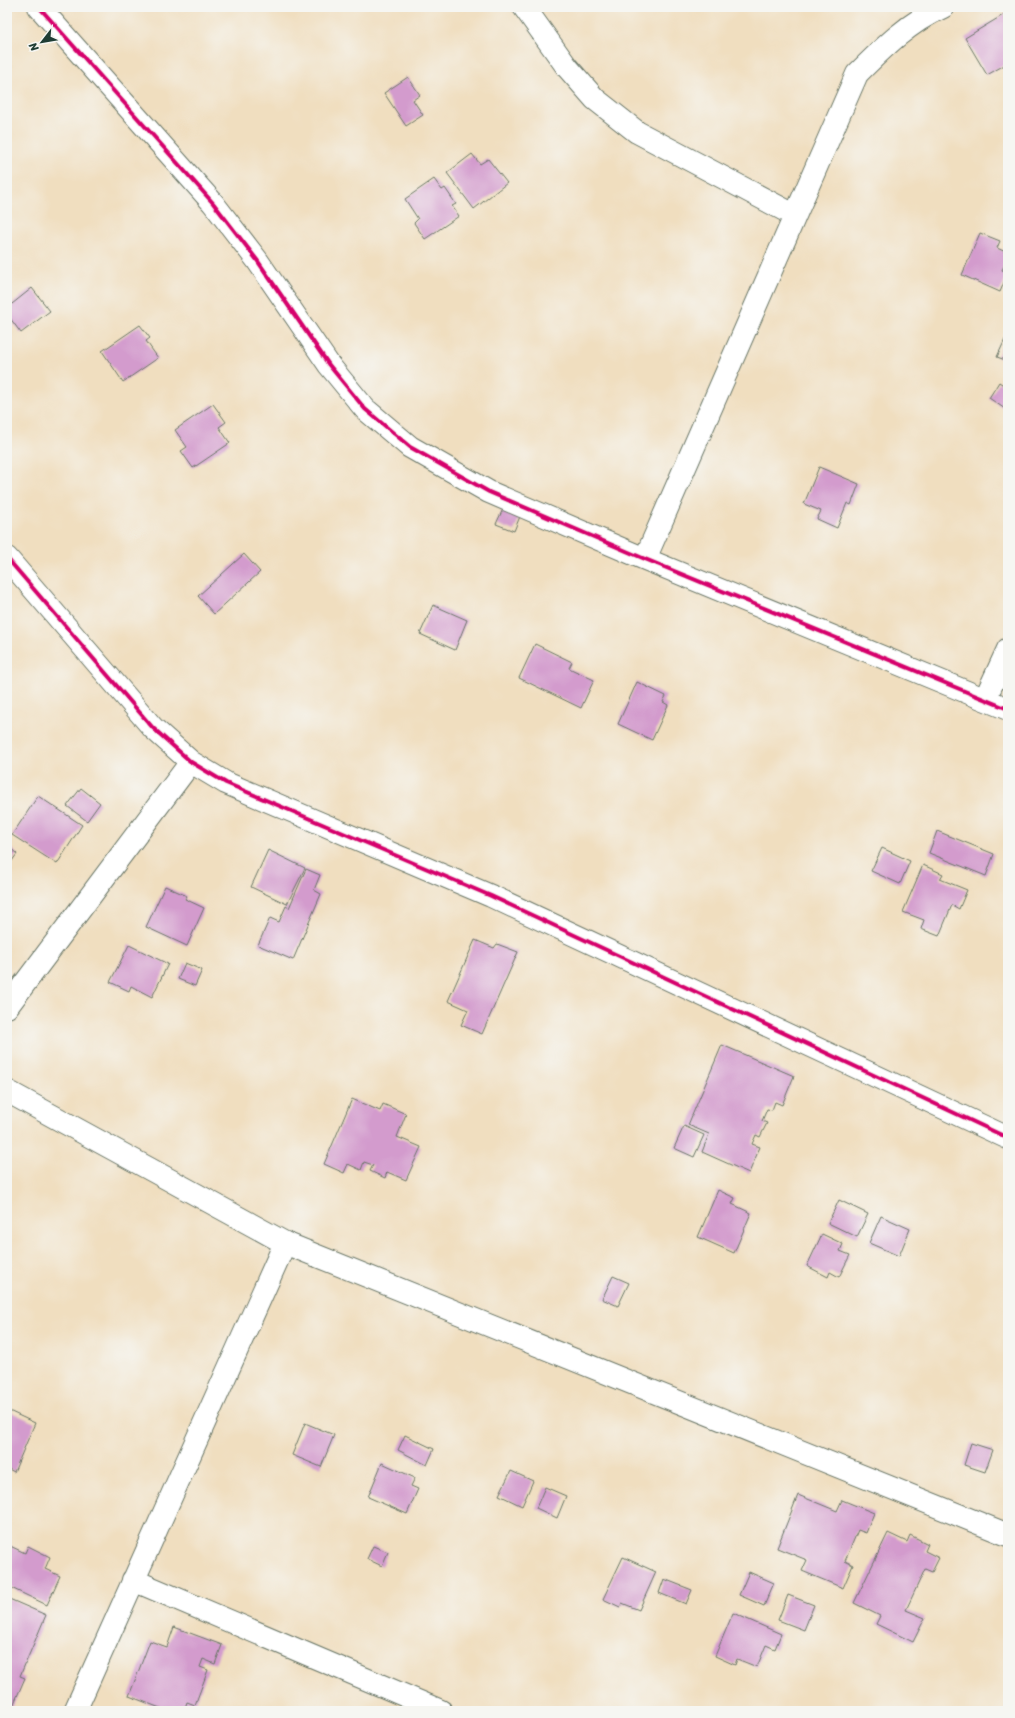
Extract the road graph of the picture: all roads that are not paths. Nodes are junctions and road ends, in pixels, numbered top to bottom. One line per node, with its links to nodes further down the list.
1 (39, 7): 6 (street)
2 (524, 7): 4 (street)
3 (943, 7): 4 (street)
4 (794, 215): 6 (street)
5 (7, 558): 10 (street)
6 (645, 559): 8 (street)
7 (1008, 649): 8 (street)
8 (985, 699): 9 (street)
9 (1008, 709)
10 (191, 762): 11 (street); 13 (street)
11 (7, 1007)
12 (7, 1091): 14 (street)
13 (1008, 1138)
14 (285, 1243): 15 (street); 16 (street)
15 (1008, 1535)
16 (133, 1580): 17 (street); 18 (street)
17 (75, 1711)
18 (441, 1711)

